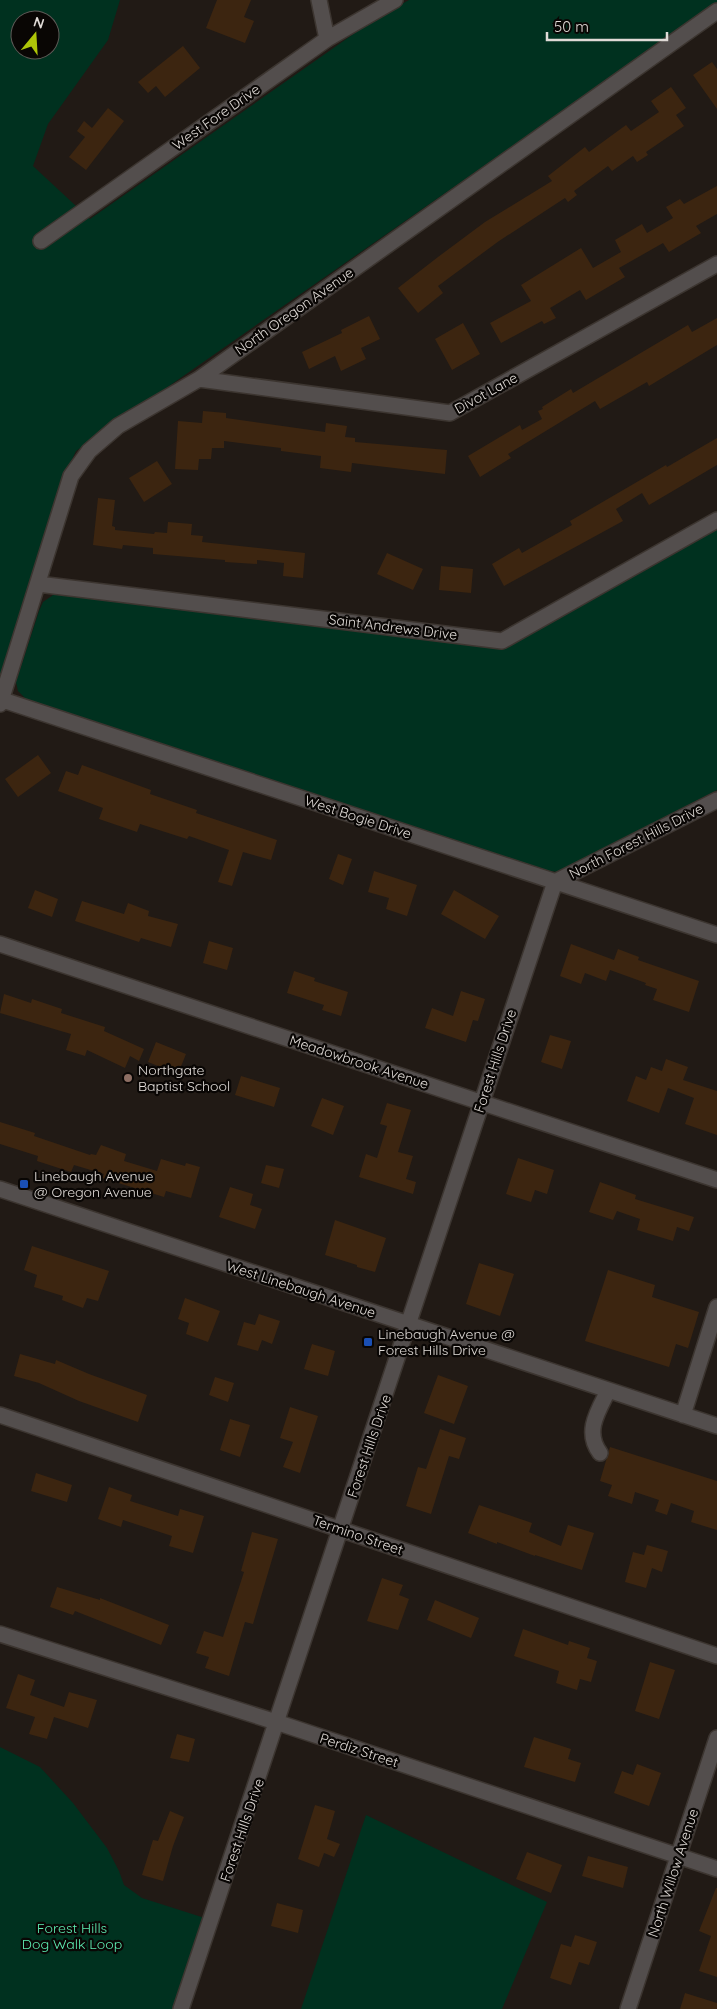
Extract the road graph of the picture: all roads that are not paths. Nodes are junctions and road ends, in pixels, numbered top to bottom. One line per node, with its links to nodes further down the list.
1 (318, 0): 4 (street)
2 (395, 0): 4 (street, West Fore Drive)
3 (717, 11): 7 (street, North Oregon Avenue)
4 (327, 38): 5 (street, West Fore Drive)
5 (41, 241)
6 (717, 264): 7 (street, Divot Lane)
7 (199, 379): 9 (street, North Oregon Avenue)
8 (717, 520): 9 (street, Saint Andrews Drive)
9 (38, 584): 10 (street, North Oregon Avenue)
10 (0, 701): 12 (street, West Bogie Drive)
11 (717, 800): 12 (street, North Forest Hills Drive)
12 (555, 882): 13 (street, West Bogie Drive); 15 (street, Forest Hills Drive)
13 (717, 935)
14 (0, 944): 15 (street, Meadowbrook Avenue)
15 (482, 1102): 16 (street, Meadowbrook Avenue); 19 (street, Forest Hills Drive)
16 (717, 1180)
17 (0, 1189): 19 (street, West Linebaugh Avenue)
18 (717, 1307): 22 (street)
19 (409, 1325): 20 (street, West Linebaugh Avenue); 25 (street, Forest Hills Drive)
20 (608, 1390): 22 (street, West Linebaugh Avenue); 24 (street)
21 (0, 1415): 25 (street, Termino Street)
22 (683, 1415): 23 (street, West Linebaugh Avenue)
23 (717, 1426)
24 (600, 1453)
25 (340, 1530): 27 (street, Termino Street); 28 (street, Forest Hills Drive)
26 (0, 1634): 28 (street, Perdiz Street)
27 (717, 1656)
28 (279, 1724): 30 (street, Perdiz Street); 32 (street, Forest Hills Drive)
29 (717, 1738): 30 (street, North Willow Avenue)
30 (678, 1856): 31 (street, Perdiz Street); 33 (street, North Willow Avenue)
31 (717, 1869)
32 (181, 2009)
33 (628, 2009)

